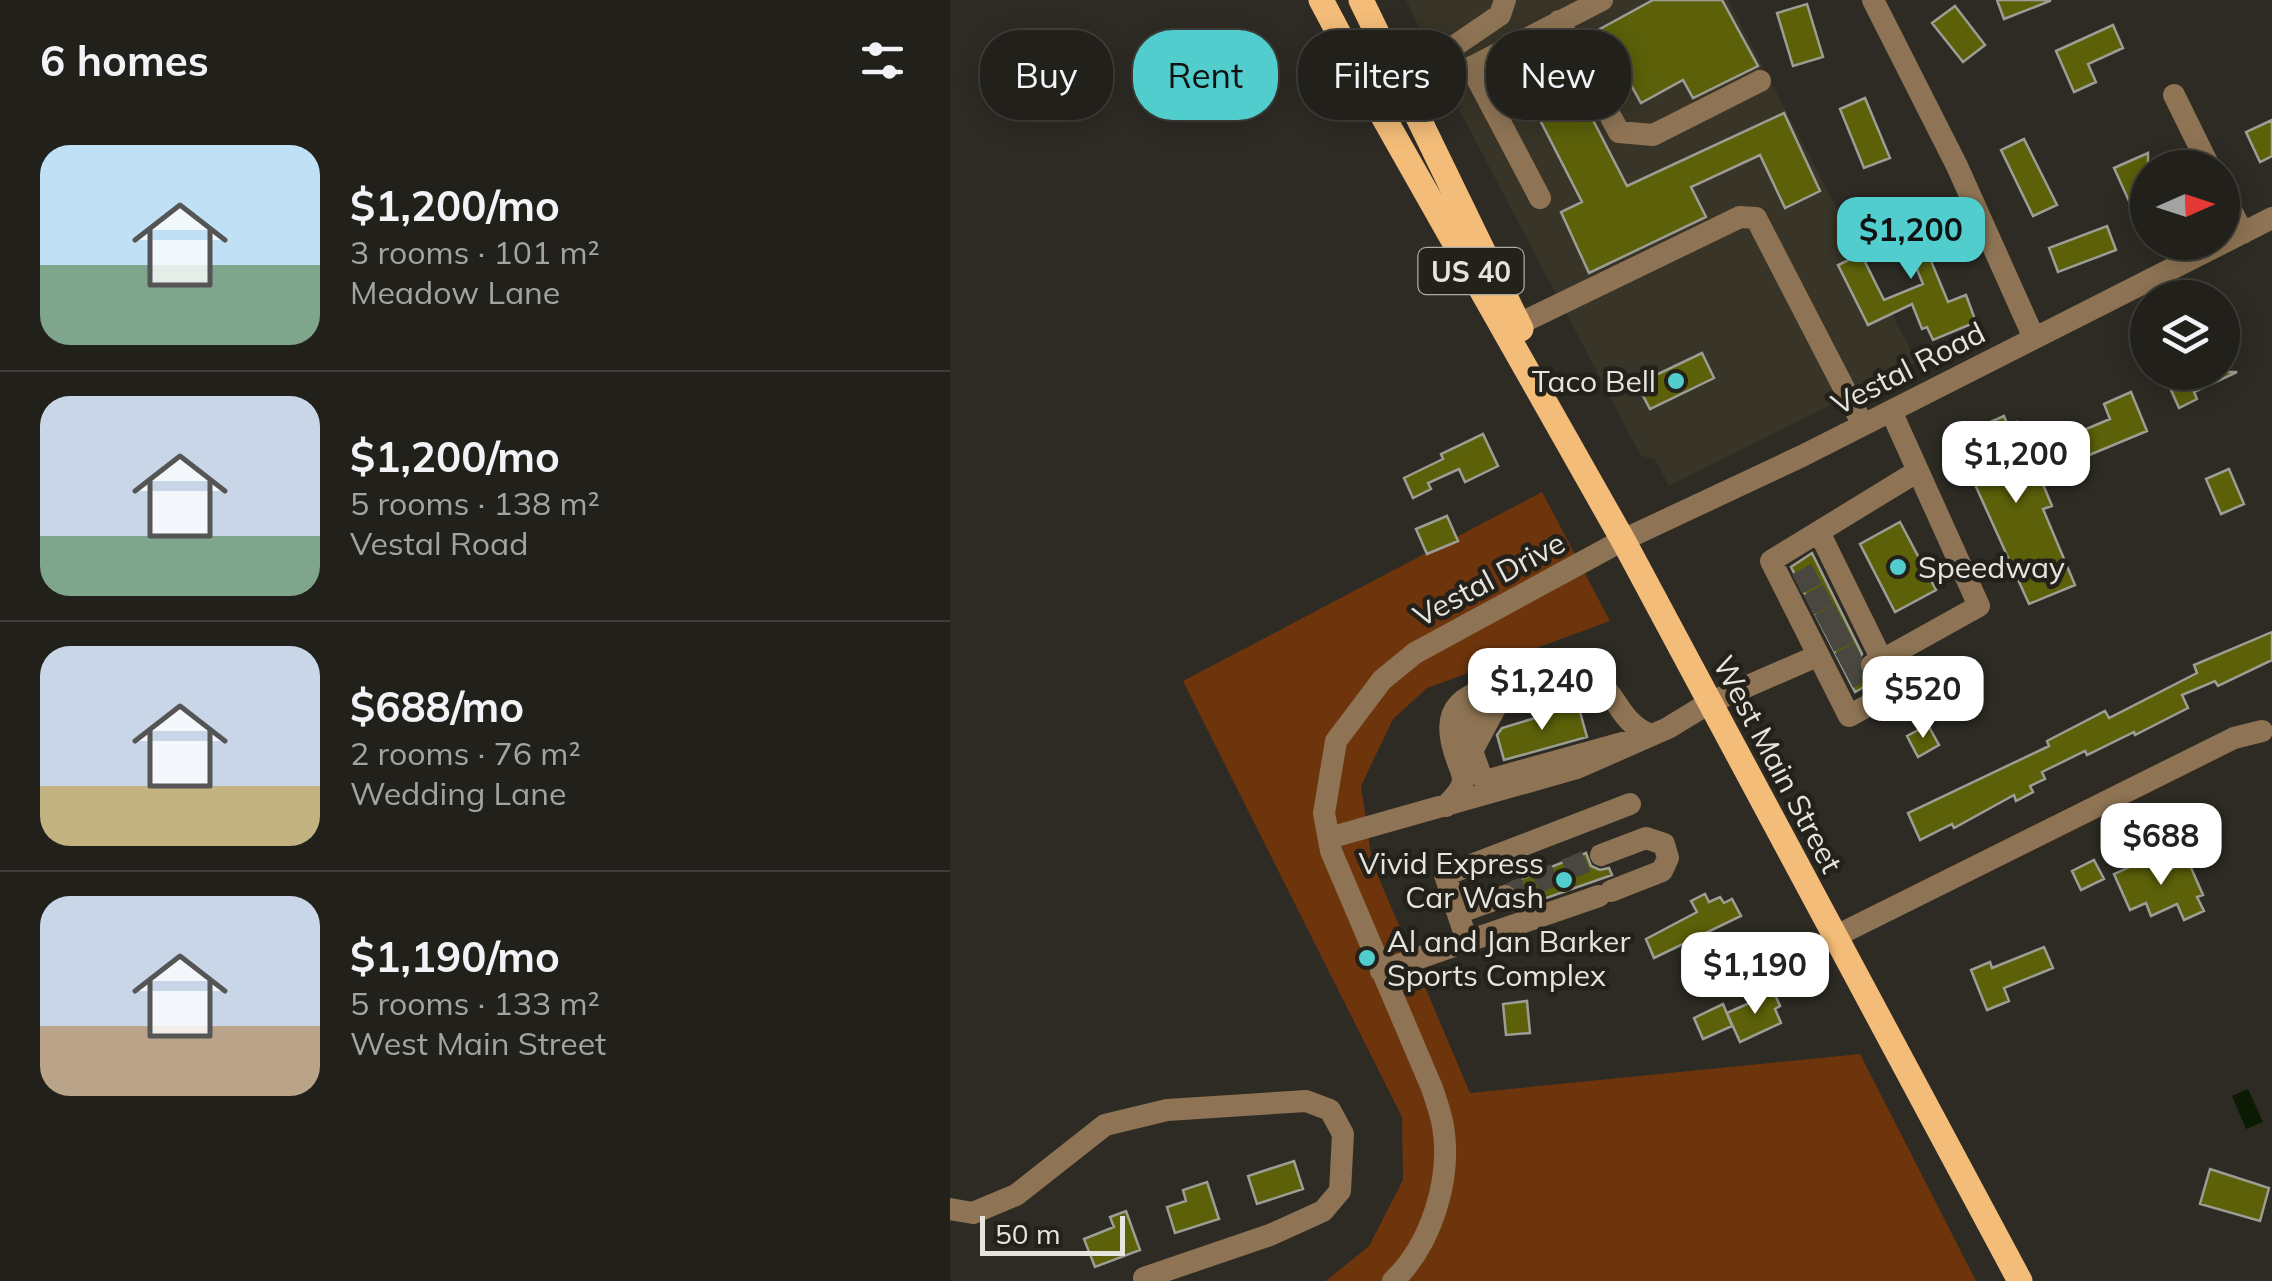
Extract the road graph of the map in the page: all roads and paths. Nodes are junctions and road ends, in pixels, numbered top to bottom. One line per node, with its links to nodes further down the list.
1 (1322, 0): 7 (main road, West Main Street / US 40)
2 (1361, 0): 8 (main road, West Main Street / US 40)
3 (1505, 0): 9 (street)
4 (1602, 0): 6 (street)
5 (1872, 0): 22 (street)
6 (1560, 22): 10 (street); 12 (street)
7 (1338, 30)
8 (1376, 30)
9 (1466, 41)
10 (1471, 68): 11 (street); 17 (street)
11 (1466, 70)
12 (1760, 81)
13 (2174, 95): 16 (street)
14 (1386, 120): 27 (main road, West Main Street / US 40)
15 (1420, 120): 21 (main road, West Main Street / US 40)
16 (2201, 150)
17 (1540, 198)
18 (2272, 218): 20 (street, Vestal Road)
19 (2240, 227): 20 (street)
20 (2243, 233): 22 (street, Vestal Road)
21 (1519, 324): 24 (street); 27 (main road, West Main Street / US 40)
22 (2034, 338): 23 (street, Vestal Road)
23 (1891, 411): 24 (street, Vestal Road); 25 (street)
24 (1863, 425): 27 (street, Vestal Road)
25 (1918, 471): 26 (street); 28 (street)
26 (1819, 532): 28 (street); 29 (street)
27 (1624, 540): 30 (main road, West Main Street / US 40); 35 (street, Vestal Drive)
28 (1854, 617): 29 (street)
29 (1817, 638): 30 (street)
30 (1709, 703): 32 (street); 39 (main road, West Main Street / US 40)
31 (2269, 729): 39 (street)
32 (1651, 735): 32 (street); 34 (street); 34 (street)
33 (1630, 804): 38 (street)
34 (1446, 806): 35 (street)
35 (1329, 838): 41 (street, Vestal Drive)
36 (1600, 856): 40 (street)
37 (1505, 896): 38 (street)
38 (1458, 913): 40 (street)
39 (1834, 938): 45 (main road, West Main Street / US 40)
40 (1467, 941): 41 (street)
41 (1381, 971): 44 (street, Vestal Drive)
42 (950, 1209): 43 (street)
43 (1144, 1278)
44 (1392, 1281)
45 (2020, 1281)

